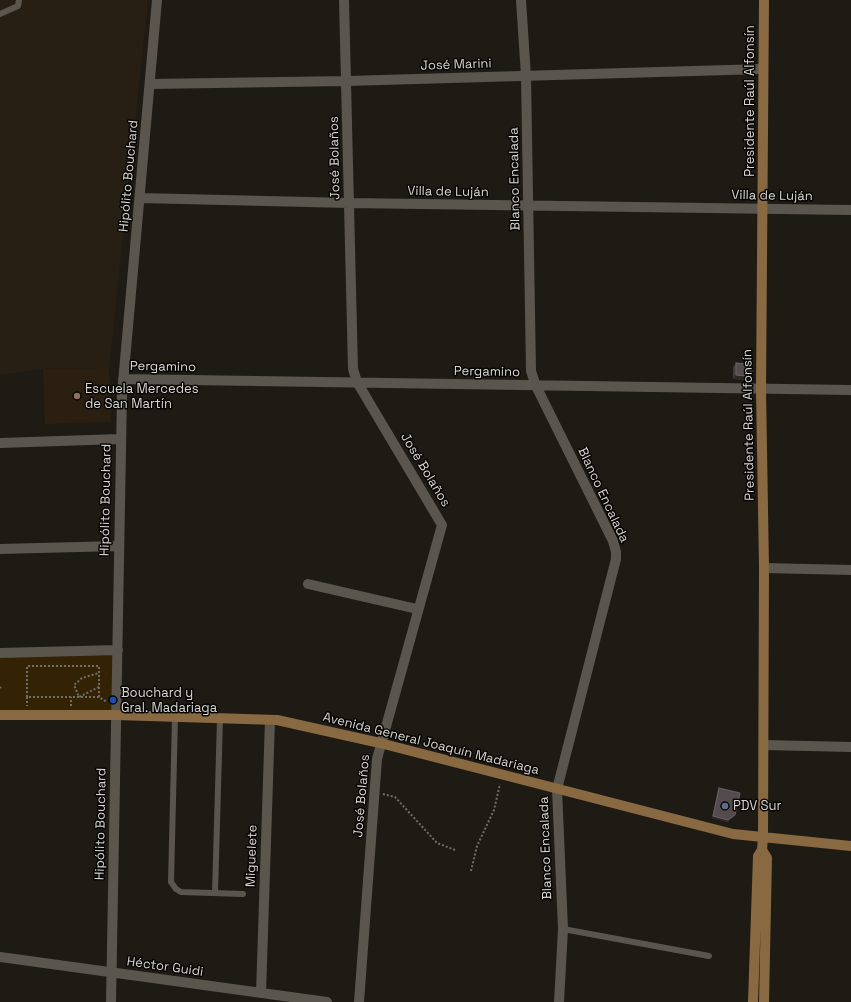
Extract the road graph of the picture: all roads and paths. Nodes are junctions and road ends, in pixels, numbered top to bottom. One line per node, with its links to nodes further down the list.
1 (19, 0): 6 (lane)
2 (157, 0): 10 (street, Hipólito Bouchard)
3 (344, 0): 9 (street, José Bolaños)
4 (521, 0): 8 (street, Blanco Encalada)
5 (764, 0): 7 (main road, Presidente Raúl Alfonsín)
6 (0, 14)
7 (763, 69): 8 (street, José Marini); 14 (main road, Presidente Raúl Alfonsín)
8 (526, 76): 9 (street, José Marini); 13 (street, Blanco Encalada)
9 (347, 81): 10 (street, José Marini); 12 (street, José Bolaños)
10 (150, 84): 11 (street, Hipólito Bouchard)
11 (140, 198): 12 (street, Villa de Luján); 16 (street, Hipólito Bouchard)
12 (348, 203): 13 (street, Villa de Luján); 17 (street, José Bolaños)
13 (529, 206): 14 (street, Villa de Luján); 18 (street, Blanco Encalada)
14 (762, 208): 15 (street, Villa de Luján); 19 (main road, Presidente Raúl Alfonsín)
15 (851, 210)
16 (123, 379): 17 (street, Pergamino); 21 (street, Hipólito Bouchard)
17 (357, 382): 18 (street, Pergamino); 28 (street, José Bolaños)
18 (536, 386): 19 (street, Pergamino); 44 (street, Blanco Encalada)
19 (761, 389): 20 (street, Pergamino); 25 (main road, Presidente Raúl Alfonsín)
20 (851, 390)
21 (120, 439): 22 (street); 23 (street, Hipólito Bouchard)
22 (0, 443)
23 (118, 546): 24 (street); 29 (street, Hipólito Bouchard)
24 (0, 549)
25 (764, 568): 26 (street); 41 (main road, Presidente Raúl Alfonsín)
26 (851, 570)
27 (308, 584): 28 (street)
28 (417, 609): 40 (street, José Bolaños)
29 (118, 650): 30 (street); 35 (street, Hipólito Bouchard)
30 (0, 653)
31 (99, 673): 32 (path); 33 (path); 33 (path)
32 (99, 687): 33 (path); 34 (path)
33 (79, 697): 34 (path)
34 (99, 697): 35 (path)
35 (116, 712): 36 (main road, Avenida General Joaquín Madariaga); 37 (main road, Avenida General Joaquín Madariaga); 56 (street, Hipólito Bouchard)
36 (0, 715)
37 (175, 718): 38 (main road, Avenida General Joaquín Madariaga); 51 (lane)
38 (220, 719): 39 (main road, Avenida General Joaquín Madariaga); 51 (lane)
39 (270, 720): 40 (main road, Avenida General Joaquín Madariaga); 57 (street, Miguelete)
40 (380, 743): 43 (main road, Avenida General Joaquín Madariaga); 45 (street, José Bolaños)
41 (764, 745): 42 (street); 46 (main road, Presidente Raúl Alfonsín)
42 (851, 747)
43 (502, 775): 44 (main road, Avenida General Joaquín Madariaga); 50 (path)
44 (557, 790): 46 (main road, Avenida General Joaquín Madariaga); 53 (street, Blanco Encalada)
45 (375, 791): 48 (path); 60 (street, José Bolaños)
46 (763, 837): 47 (main road, Avenida General Joaquín Madariaga); 49 (main road, Presidente Raúl Alfonsín)
47 (851, 846)
48 (455, 850)
49 (762, 850): 62 (main road, Presidente Raúl Alfonsín); 63 (main road, Presidente Raúl Alfonsín)
50 (471, 871)
51 (215, 893): 52 (lane)
52 (243, 894)
53 (563, 929): 54 (lane); 61 (street, Blanco Encalada)
54 (709, 956)
55 (0, 957): 56 (street, Héctor Guidi)
56 (111, 973): 57 (street, Héctor Guidi); 58 (street, Hipólito Bouchard)
57 (261, 993): 59 (street, Héctor Guidi)
58 (111, 1002)
59 (327, 1002)
60 (359, 1002)
61 (559, 1002)
62 (753, 1002)
63 (764, 1002)

